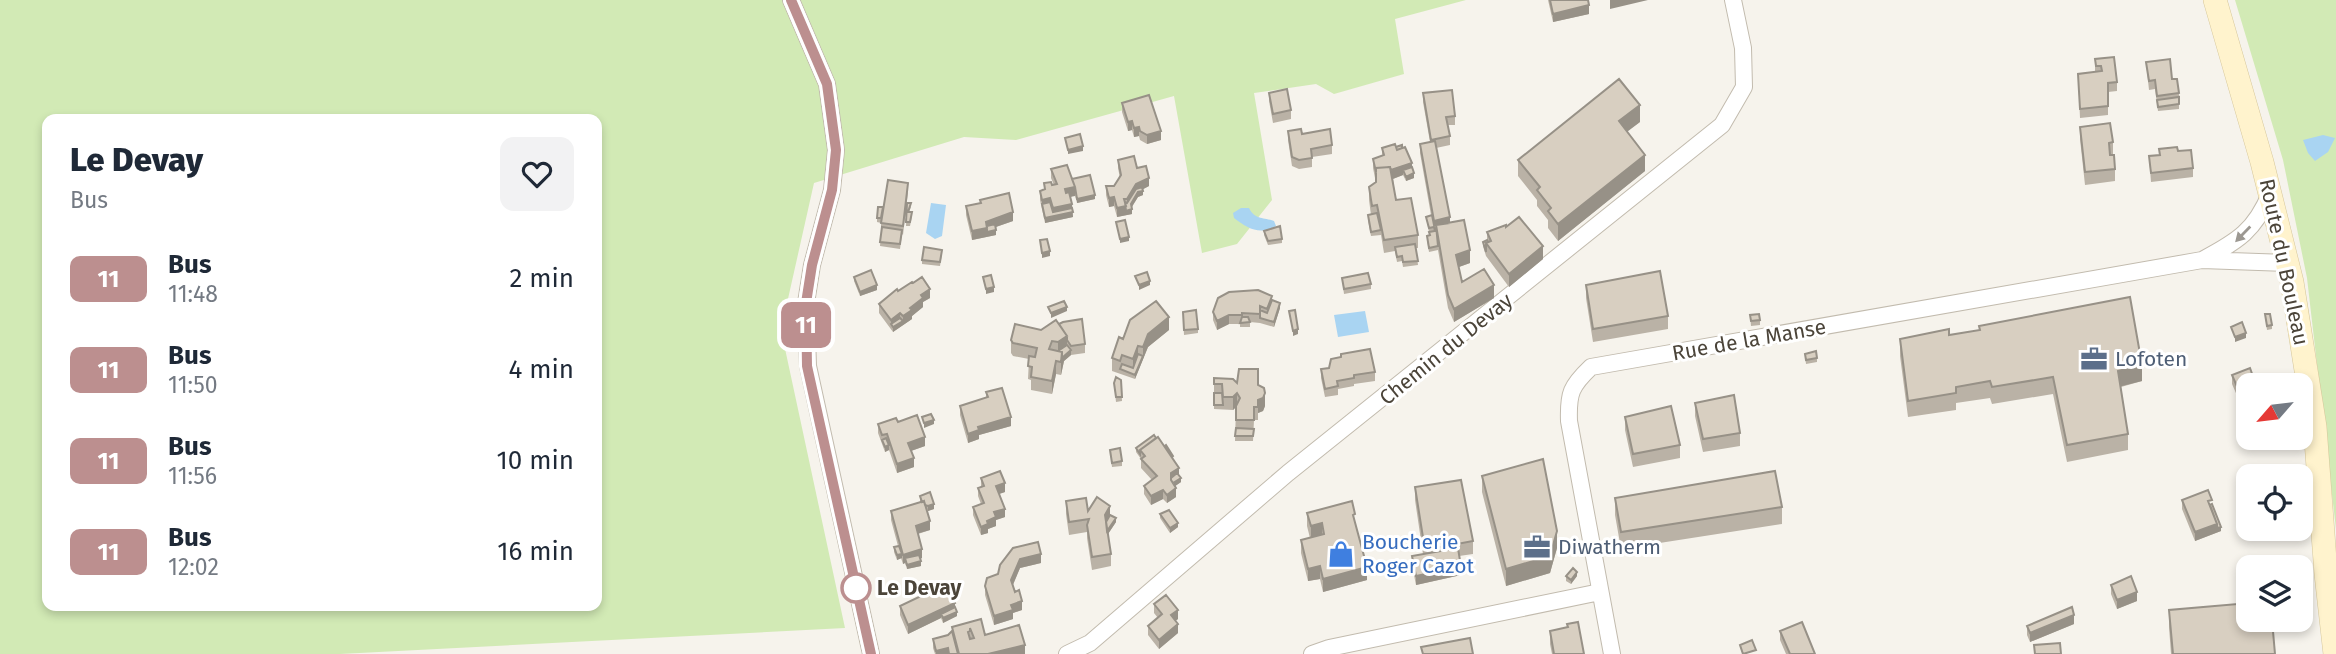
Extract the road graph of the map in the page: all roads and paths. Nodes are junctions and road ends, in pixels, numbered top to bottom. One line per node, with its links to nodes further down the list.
1 (791, 0): 8 (street)
2 (1732, 0): 9 (street, Chemin du Devay)
3 (2215, 0): 4 (main road, Route du Bouleau)
4 (2270, 194): 5 (street, one-way to 5); 6 (main road, Route du Bouleau)
5 (2202, 260): 6 (street); 7 (street, Rue de la Manse)
6 (2287, 263): 12 (main road, Route du Bouleau)
7 (1600, 592): 10 (street); 11 (street, Rue de la Manse)
8 (871, 654)
9 (1067, 654)
10 (1312, 654)
11 (1612, 654)
12 (2335, 654)

